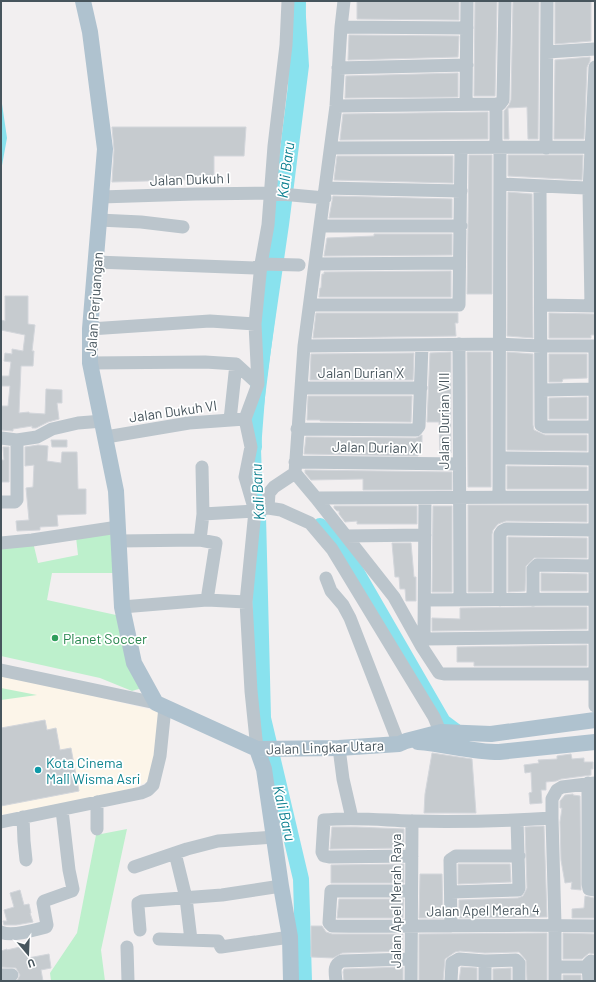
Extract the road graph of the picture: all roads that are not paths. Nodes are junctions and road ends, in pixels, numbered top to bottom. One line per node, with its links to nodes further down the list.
1 (83, 1): 28 (main road, Jalan Perjuangan)
2 (288, 1): 27 (street)
3 (344, 1): 7 (street)
4 (467, 1): 8 (street)
5 (505, 1): 15 (street)
6 (546, 1): 10 (street)
7 (341, 27): 8 (street); 13 (street)
8 (467, 28): 11 (street)
9 (595, 49): 10 (street)
10 (547, 52): 21 (street)
11 (467, 65): 13 (street); 14 (street)
12 (595, 67): 17 (street)
13 (338, 68): 16 (street)
14 (466, 104): 15 (street); 16 (street)
15 (496, 104): 20 (street)
16 (336, 106): 18 (street)
17 (593, 147): 21 (street); 25 (street)
18 (331, 148): 19 (street); 26 (street)
19 (461, 148): 20 (street); 24 (street)
20 (498, 148): 21 (street); 22 (street)
21 (546, 148)
22 (500, 184): 23 (street); 44 (street)
23 (540, 186): 25 (street); 39 (street)
24 (461, 191): 26 (street, Jalan Dukuh I); 31 (street)
25 (589, 191): 40 (street)
26 (325, 193): 27 (street, Jalan Dukuh I); 30 (street)
27 (275, 194): 28 (street, Jalan Dukuh I); 34 (street)
28 (101, 197): 29 (main road, Jalan Perjuangan)
29 (100, 220): 32 (street); 33 (main road, Jalan Perjuangan)
30 (321, 226): 31 (street); 35 (street)
31 (461, 226): 36 (street)
32 (183, 227)
33 (96, 262): 34 (street); 42 (main road, Jalan Perjuangan)
34 (261, 264): 37 (street); 41 (street)
35 (316, 264): 36 (street); 38 (street)
36 (459, 264): 38 (street)
37 (299, 265)
38 (310, 305): 46 (street)
39 (540, 305): 40 (street); 47 (street)
40 (593, 306)
41 (255, 324): 42 (street); 51 (street)
42 (90, 329): 49 (main road, Jalan Perjuangan)
43 (459, 344): 44 (street); 45 (street); 65 (street, Jalan Durian VIII)
44 (500, 344): 47 (street); 63 (street)
45 (422, 345): 46 (street); 53 (street)
46 (304, 346): 52 (street)
47 (541, 346): 48 (street); 55 (street)
48 (595, 346): 54 (street)
49 (90, 362): 50 (street); 59 (main road, Jalan Perjuangan)
50 (236, 364): 51 (street); 57 (street)
51 (258, 384): 56 (street)
52 (301, 388): 53 (street, Jalan Durian X); 60 (street)
53 (421, 388): 60 (street)
54 (595, 389): 55 (street); 58 (street)
55 (542, 390): 58 (street)
56 (245, 419): 57 (street, Jalan Dukuh VI); 74 (street)
57 (230, 420): 59 (street, Jalan Dukuh VI)
58 (595, 427): 64 (street)
59 (104, 429): 62 (street, Jalan Dukuh VI); 77 (main road, Jalan Perjuangan)
60 (297, 429): 67 (street)
61 (1, 438): 62 (street, Jalan Dukuh VI)
62 (17, 440): 73 (street)
63 (500, 458): 64 (street); 69 (street)
64 (595, 460): 70 (street)
65 (459, 464): 67 (street, Jalan Durian XI); 68 (street, Jalan Durian VIII)
66 (202, 467): 75 (street)
67 (295, 468): 71 (street); 74 (street)
68 (460, 497): 69 (street); 72 (street); 87 (street, Jalan Durian VIII)
69 (499, 497): 70 (street)
70 (595, 497): 76 (street)
71 (316, 498): 72 (street); 79 (street)
72 (425, 498): 78 (street)
73 (1, 502)
74 (264, 507): 75 (street); 90 (street); 92 (street)
75 (203, 514): 80 (street)
76 (594, 530): 82 (street); 88 (street)
77 (118, 534): 80 (street); 81 (street); 91 (main road, Jalan Perjuangan)
78 (425, 535): 79 (street); 86 (street)
79 (346, 536): 95 (street)
80 (200, 540): 85 (street)
81 (1, 543)
82 (594, 566): 84 (street); 89 (street)
83 (326, 578): 93 (street)
84 (595, 599): 89 (street); 94 (street)
85 (207, 600): 90 (street); 91 (street)
86 (425, 600): 87 (street); 95 (street)
87 (460, 600): 88 (street)
88 (500, 600): 89 (street)
89 (533, 600)
90 (246, 602): 105 (street)
91 (122, 607): 98 (main road, Jalan Perjuangan)
92 (370, 611): 93 (street); 101 (street)
93 (351, 622): 102 (street)
94 (594, 638): 95 (street); 97 (street)
95 (423, 643): 97 (street)
96 (1, 670): 98 (street)
97 (594, 674): 99 (street)
98 (161, 705): 105 (main road, Jalan Lingkar Utara); 107 (street)
99 (595, 706)
100 (595, 720): 101 (main road, Jalan Lingkar Utara)
101 (444, 736): 102 (main road, Jalan Lingkar Utara); 103 (main road, Jalan Lingkar Utara)
102 (402, 742): 104 (main road, Jalan Lingkar Utara)
103 (595, 742)
104 (339, 748): 105 (main road, Jalan Lingkar Utara); 110 (street)
105 (258, 749): 116 (main road)
106 (591, 783): 111 (street); 123 (street)
107 (97, 802): 108 (street); 115 (street)
108 (62, 810): 109 (street); 132 (street)
109 (23, 817): 114 (street); 120 (street)
110 (352, 818): 113 (street); 118 (street)
111 (552, 818): 112 (street); 127 (street)
112 (517, 820): 113 (street); 119 (street)
113 (412, 821): 118 (street, Jalan Apel Merah Raya)
114 (1, 822)
115 (97, 829)
116 (274, 837): 117 (street); 122 (main road)
117 (175, 853): 121 (street); 126 (street)
118 (412, 856): 124 (street, Jalan Apel Merah Raya)
119 (519, 856): 125 (street); 125 (street)
120 (26, 860)
121 (134, 868)
122 (281, 886): 126 (street); 133 (main road)
123 (595, 890)
124 (411, 891): 130 (street, Jalan Apel Merah Raya); 130 (street, Jalan Apel Merah 4)
125 (451, 892): 128 (street)
126 (186, 898): 131 (street); 135 (street)
127 (555, 925): 128 (street, Jalan Apel Merah 4); 129 (street, Jalan Apel Merah 4); 140 (street)
128 (451, 926): 130 (street, Jalan Apel Merah 4)
129 (595, 926)
130 (411, 927): 137 (street, Jalan Apel Merah Raya)
131 (140, 930)
132 (1, 932)
133 (290, 937): 135 (street); 142 (main road)
134 (159, 939): 135 (street)
135 (191, 940)
136 (127, 947): 141 (street)
137 (411, 959): 143 (street); 144 (street, Jalan Apel Merah Raya)
138 (484, 961): 145 (street); 146 (street); 147 (street)
139 (592, 964): 140 (street); 149 (street)
140 (555, 966): 148 (street)
141 (128, 981)
142 (291, 981)
143 (336, 981)
144 (411, 981)
145 (451, 981)
146 (485, 981)
147 (519, 981)
148 (555, 981)
149 (589, 981)

